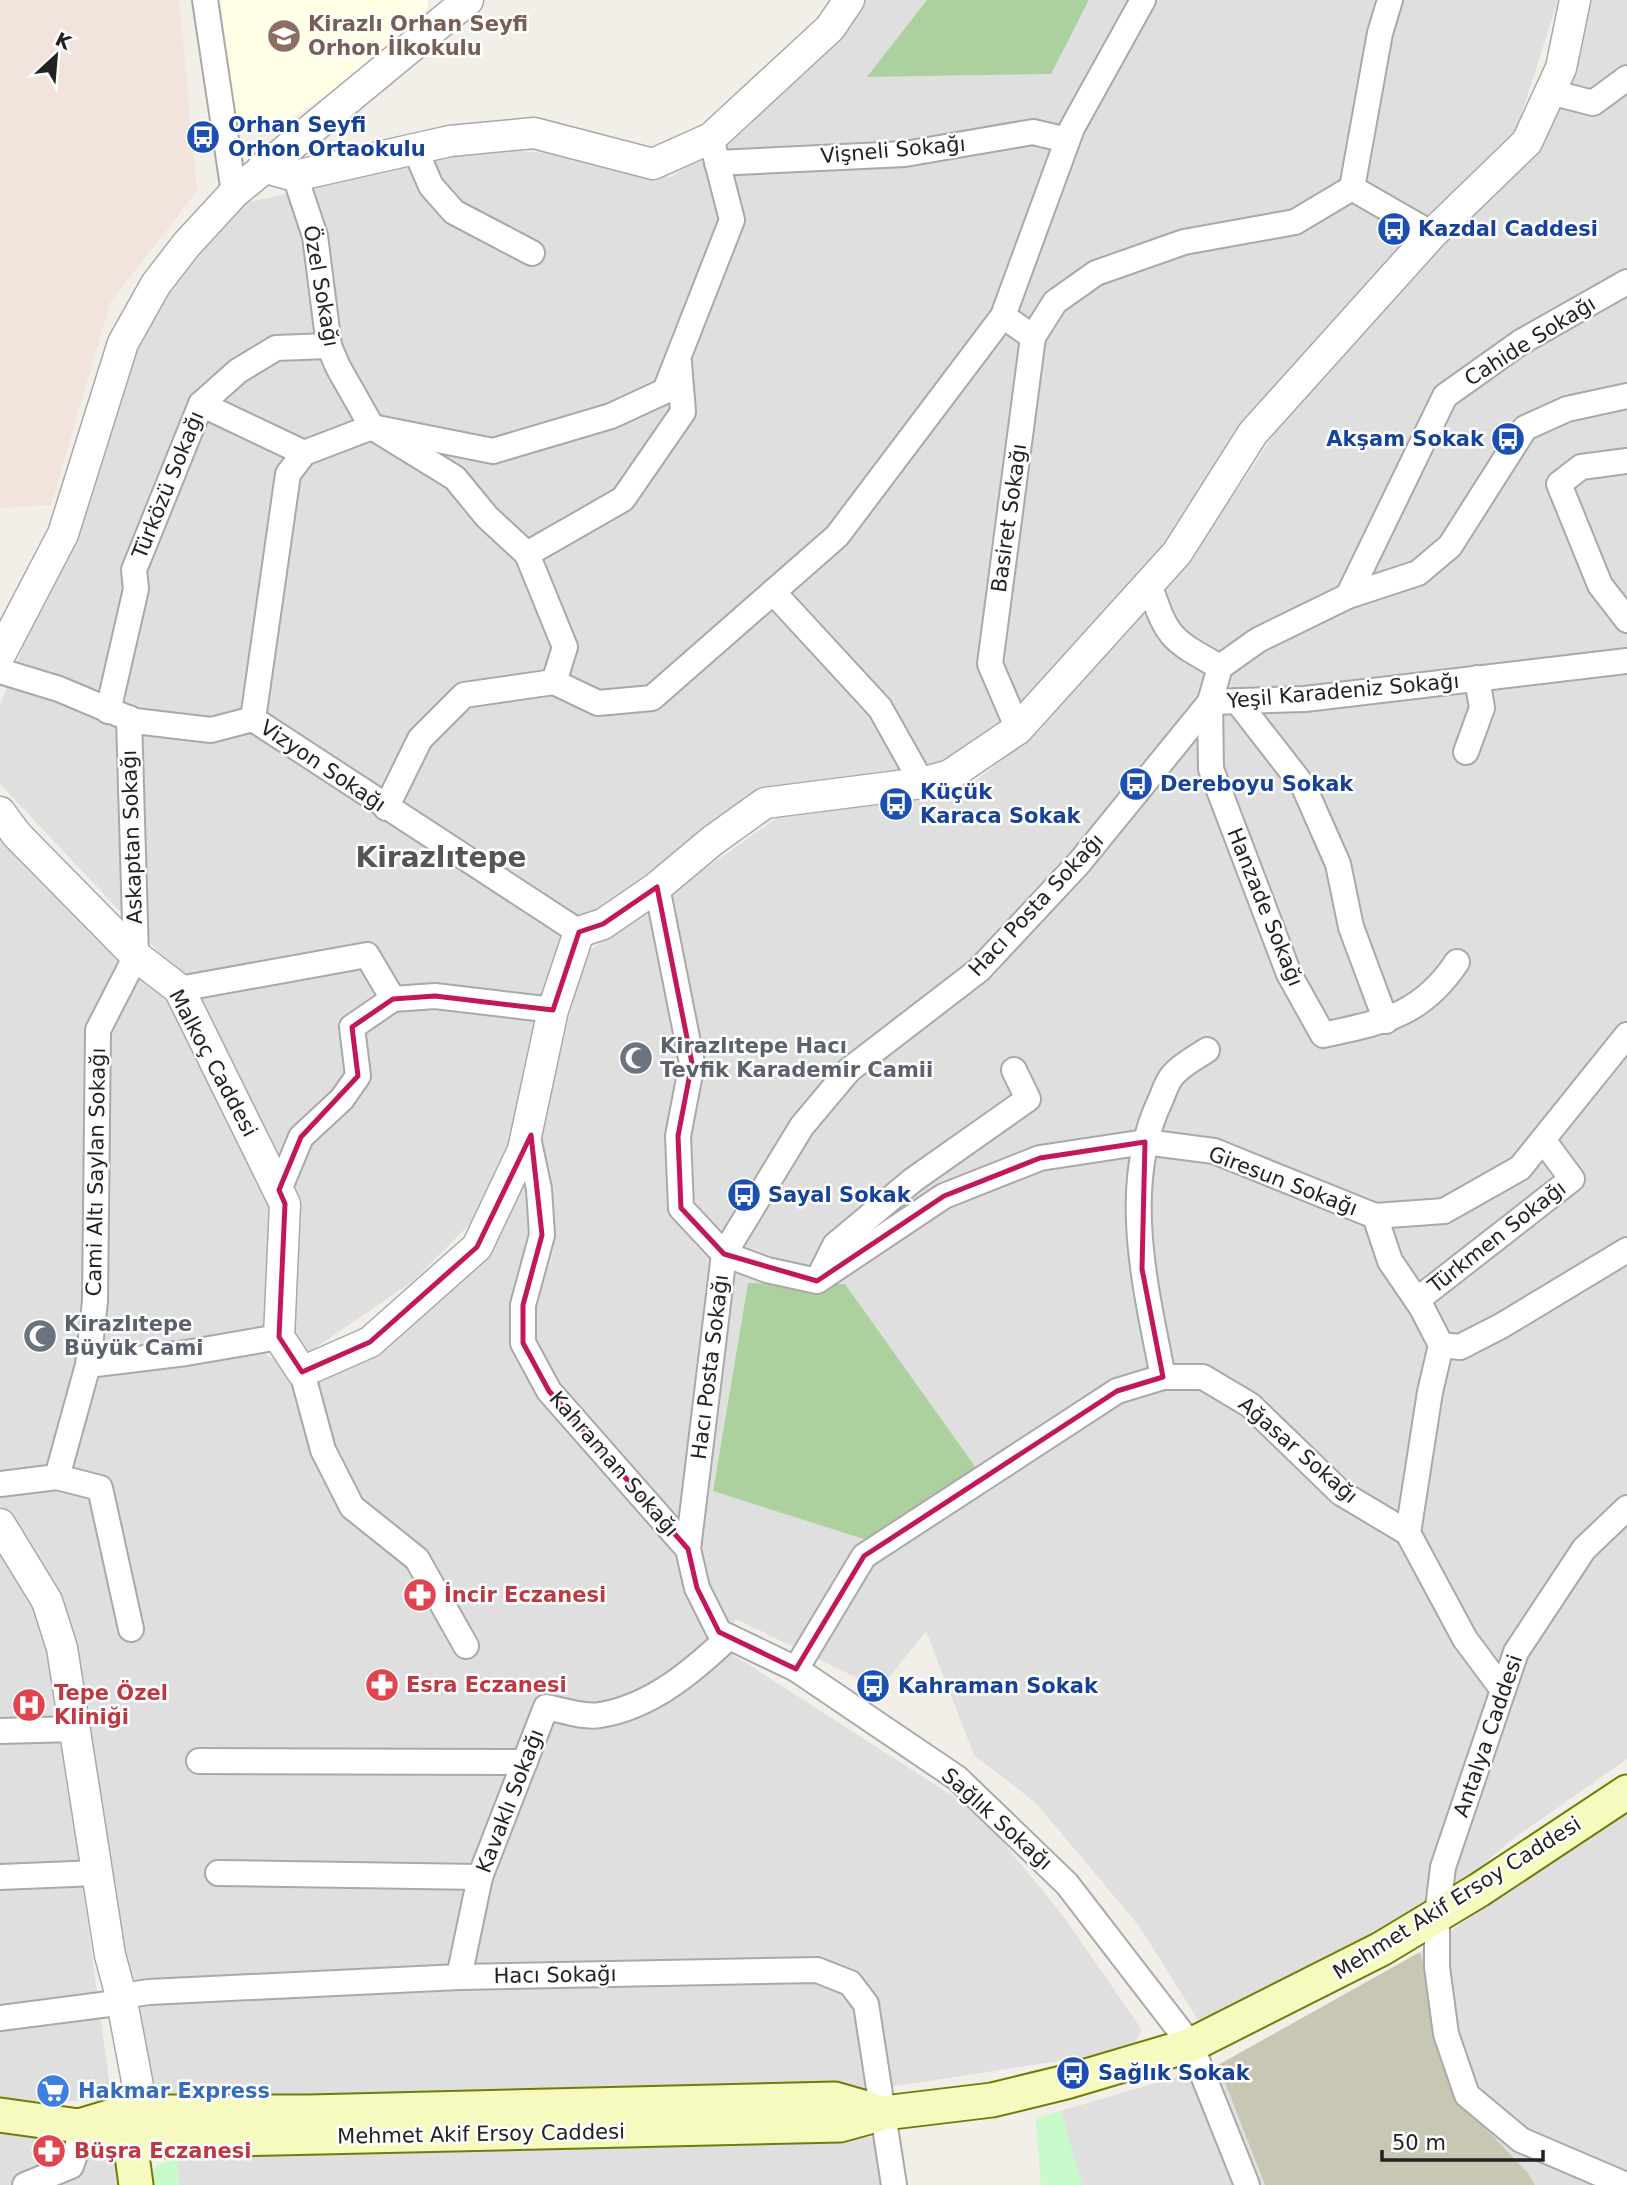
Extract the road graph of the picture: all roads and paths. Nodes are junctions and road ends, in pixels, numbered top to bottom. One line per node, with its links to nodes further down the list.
1 (205, 0): 15 (street)
2 (468, 0): 12 (street)
3 (849, 0): 11 (street)
4 (1143, 0): 9 (street)
5 (1390, 0): 14 (street)
6 (1576, 0): 8 (street)
7 (1627, 78): 8 (street)
8 (1550, 92): 16 (street)
9 (1067, 140): 11 (street, Vişneli Sokağı); 19 (street)
10 (415, 149): 11 (street); 13 (street); 17 (street)
11 (714, 150): 22 (street)
12 (263, 167): 13 (street); 15 (street)
13 (295, 176): 21 (street, Özel Sokağı)
14 (1352, 188): 16 (street); 20 (street)
15 (234, 193): 33 (street)
16 (1432, 234): 29 (street)
17 (532, 253)
18 (1627, 282): 31 (street, Cahide Sokağı)
19 (1003, 316): 20 (street); 30 (street)
20 (1033, 337): 43 (street, Basiret Sokağı)
21 (329, 346): 24 (street, Türközü Sokağı); 25 (street, Özel Sokağı)
22 (679, 356): 25 (street); 28 (street)
23 (1627, 396): 31 (street)
24 (201, 404): 26 (street); 41 (street, Türközü Sokağı)
25 (372, 426): 26 (street); 28 (street, Özel Sokağı)
26 (304, 453): 42 (street)
27 (1627, 461): 32 (street)
28 (527, 554): 38 (street, Özel Sokağı)
29 (1149, 584): 35 (street); 43 (street)
30 (773, 592): 38 (street); 45 (street)
31 (1348, 596): 35 (street)
32 (1627, 620)
33 (0, 655)
34 (1627, 661): 37 (street, Yeşil Karadeniz Sokağı)
35 (1220, 667): 40 (street)
36 (0, 671): 41 (street, Vizyon Sokağı)
37 (1477, 678): 39 (street, Yeşil Karadeniz Sokağı); 44 (street, Yeşil Karadeniz Sokağı)
38 (554, 682): 46 (street)
39 (1237, 701): 40 (street, Yeşil Karadeniz Sokağı); 55 (street)
40 (1210, 702): 55 (street, Hanzade Sokağı); 65 (street, Hacı Posta Sokağı)
41 (118, 714): 42 (street, Vizyon Sokağı); 50 (street, Askaptan Sokağı)
42 (253, 719): 46 (street, Vizyon Sokağı)
43 (1018, 729): 45 (street)
44 (1466, 752)
45 (922, 783): 48 (street)
46 (386, 808): 49 (street, Vizyon Sokağı)
47 (0, 812): 50 (street, Malkoç Caddesi)
48 (657, 887): 49 (street); 65 (street)
49 (579, 932): 54 (street)
50 (136, 956): 52 (street, Malkoç Caddesi); 70 (street, Cami Altı Saylan Sokağı)
51 (1457, 962): 55 (street, Hanzade Sokağı)
52 (179, 989): 53 (street); 62 (street, Malkoç Caddesi)
53 (393, 999): 54 (street); 62 (street)
54 (553, 1010): 59 (street)
55 (1386, 1021)
56 (1627, 1035): 60 (street)
57 (1207, 1050): 61 (street)
58 (1014, 1070): 66 (street)
59 (527, 1133): 71 (street); 78 (street, Kahraman Sokağı)
60 (1543, 1140): 63 (street); 67 (street, Türkmen Sokağı)
61 (1145, 1142): 63 (street, Giresun Sokağı); 66 (street, Giresun Sokağı); 72 (street)
62 (279, 1190): 68 (street, Malkoç Caddesi)
63 (1375, 1216): 67 (street)
64 (1627, 1250): 69 (street)
65 (724, 1254): 66 (street); 78 (street, Hacı Posta Sokağı)
66 (817, 1281)
67 (1417, 1300): 69 (street)
68 (279, 1337): 70 (street); 71 (street)
69 (1441, 1345): 77 (street)
70 (88, 1365): 73 (street, Cami Altı Saylan Sokağı)
71 (302, 1372): 82 (street)
72 (1163, 1377): 77 (street, Ağasar Sokağı); 83 (street, Ağasar Sokağı)
73 (57, 1477): 74 (street); 80 (street)
74 (0, 1484)
75 (1627, 1508): 84 (street, Antalya Caddesi)
76 (0, 1524): 79 (street)
77 (1408, 1533): 84 (street)
78 (688, 1549): 81 (street, Sağlık Sokağı)
79 (5, 1553): 85 (street)
80 (131, 1629)
81 (729, 1637): 83 (street, Sağlık Sokağı); 88 (street, Kavaklı Sokağı)
82 (466, 1646)
83 (796, 1669): 98 (street, Sağlık Sokağı)
84 (1503, 1690): 94 (street, Antalya Caddesi)
85 (68, 1730): 86 (street); 90 (street)
86 (0, 1731)
87 (199, 1760): 88 (street)
88 (525, 1762): 93 (street, Kavaklı Sokağı)
89 (1627, 1792): 94 (main road, Mehmet Akif Ersoy Caddesi)
90 (87, 1873): 92 (street); 96 (street)
91 (218, 1873): 93 (street)
92 (0, 1877)
93 (480, 1877): 95 (street, Kavaklı Sokağı)
94 (1437, 1916): 98 (main road, Mehmet Akif Ersoy Caddesi); 107 (street, Antalya Caddesi)
95 (459, 1977): 96 (street, Hacı Sokağı); 99 (street, Hacı Sokağı)
96 (115, 2000): 97 (street, Hacı Sokağı); 101 (street)
97 (0, 2018)
98 (1191, 2045): 99 (main road, Mehmet Akif Ersoy Caddesi); 106 (street, Sağlık Sokağı)
99 (884, 2113): 101 (main road, Mehmet Akif Ersoy Caddesi); 105 (street, Hacı Sokağı)
100 (0, 2115): 102 (main road, Mehmet Akif Ersoy Caddesi)
101 (133, 2122): 102 (main road, Mehmet Akif Ersoy Caddesi); 104 (main road)
102 (79, 2126): 103 (street)
103 (25, 2185)
104 (136, 2185)
105 (894, 2185)
106 (1247, 2185)
107 (1626, 2185)

